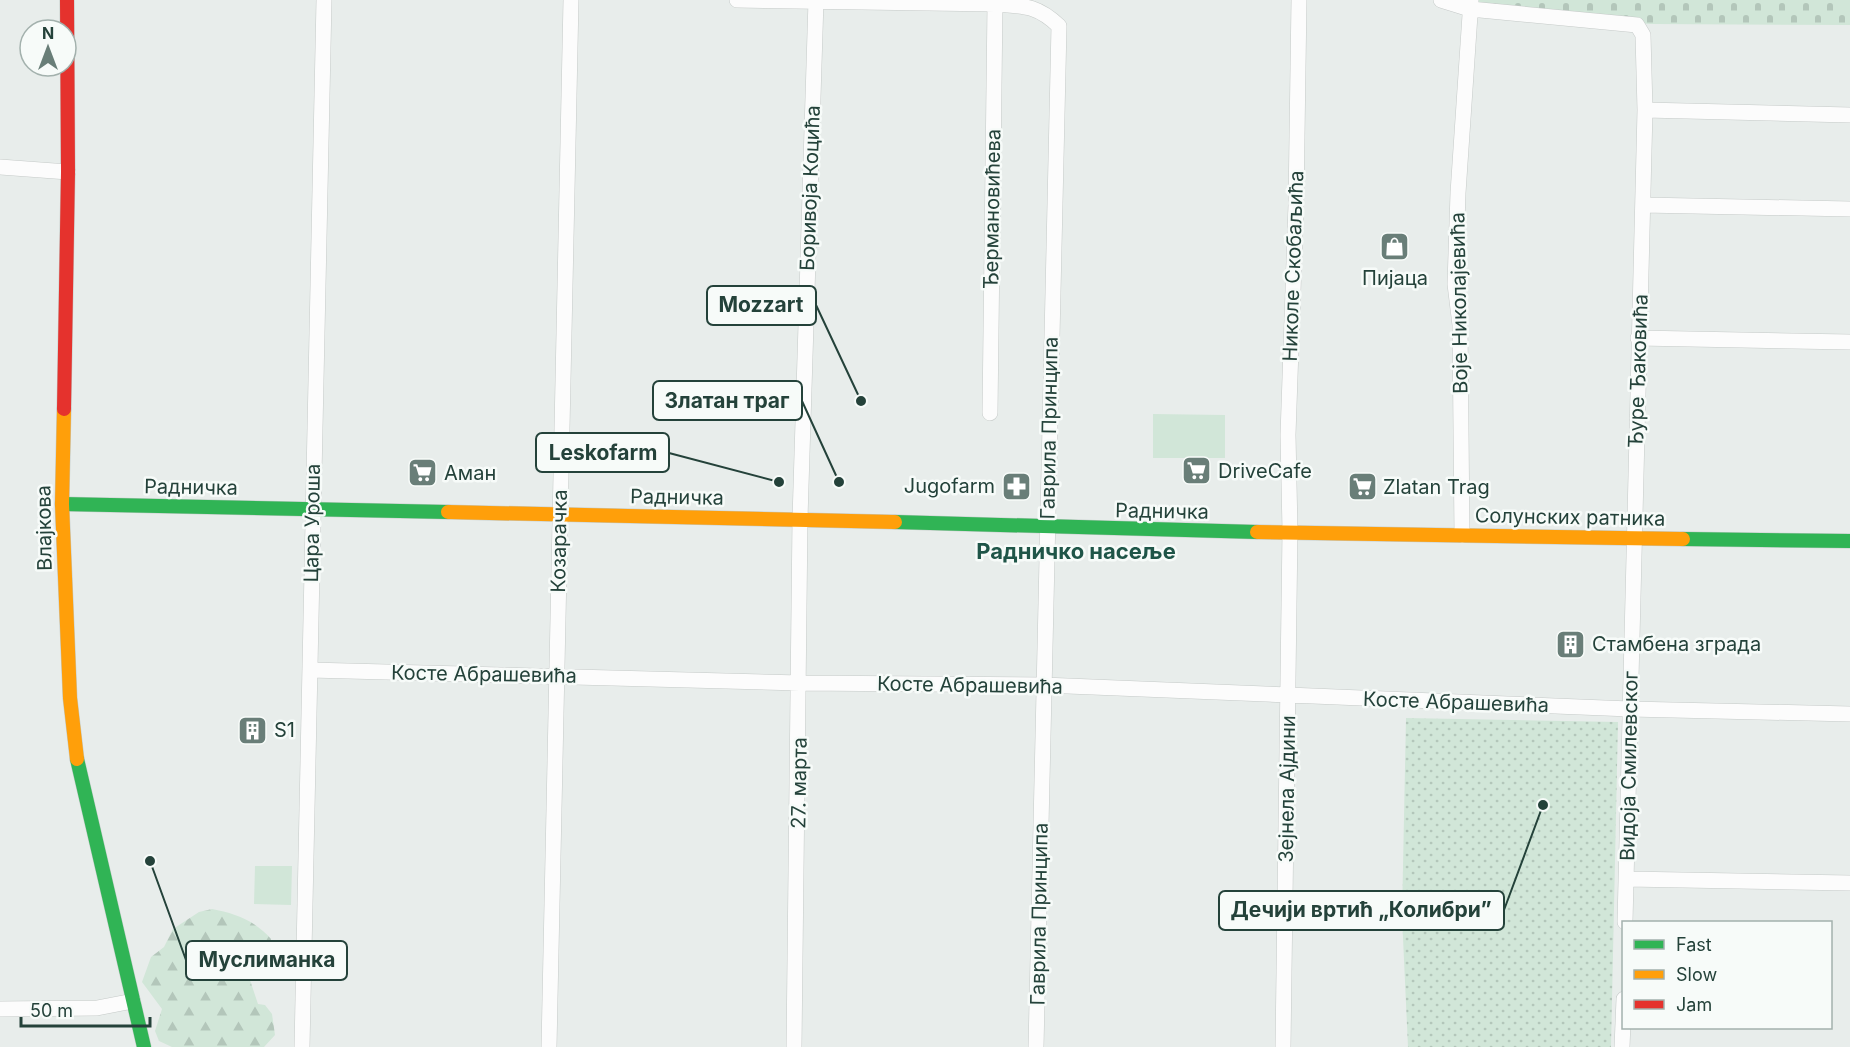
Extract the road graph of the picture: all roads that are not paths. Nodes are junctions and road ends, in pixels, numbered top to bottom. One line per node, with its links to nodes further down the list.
1 (67, 0): 13 (main road, Влајкова)
2 (324, 0): 20 (street, Цара Уроша)
3 (571, 0): 21 (street, Козарачка)
4 (737, 0): 7 (street)
5 (1299, 0): 24 (street, Николе Скобаљића)
6 (1442, 0): 9 (street)
7 (816, 1): 8 (street); 22 (street, Боривоја Коцића)
8 (995, 4): 18 (street, Ђермановићева); 23 (street, Гаврила Принципа)
9 (1471, 5): 10 (street, Ђуре Ђаковића); 25 (street, Воје Николајевића)
10 (1645, 110): 11 (street); 14 (street, Ђуре Ђаковића)
11 (1850, 115)
12 (0, 167): 13 (street)
13 (68, 172): 19 (main road, Влајкова)
14 (1643, 205): 15 (street); 16 (street, Ђуре Ђаковића)
15 (1850, 209)
16 (1638, 338): 17 (street); 26 (street, Ђуре Ђаковића)
17 (1850, 342)
18 (990, 413)
19 (62, 504): 20 (main road, Радничка); 38 (main road, Влајкова)
20 (312, 508): 21 (main road, Радничка); 28 (street, Цара Уроша)
21 (559, 513): 22 (main road, Радничка); 29 (street, Козарачка)
22 (800, 519): 23 (main road, Радничка); 30 (street, 27. марта)
23 (1048, 526): 24 (main road, Радничка); 31 (street, Гаврила Принципа)
24 (1290, 531): 25 (main road, Солунских ратника); 32 (street, Зејнела Ајдини)
25 (1462, 535): 26 (main road, Солунских ратника)
26 (1634, 538): 27 (main road, Солунских ратника); 33 (street, Видоја Смилевског)
27 (1850, 541)
28 (310, 670): 29 (street, Косте Абрашевића); 42 (street, Цара Уроша)
29 (556, 675): 30 (street, Косте Абрашевића); 43 (street, Козарачка)
30 (800, 683): 31 (street, Косте Абрашевића); 44 (street, 27. марта)
31 (1043, 685): 32 (street, Косте Абрашевића); 45 (street, Гаврила Принципа)
32 (1288, 694): 33 (street, Косте Абрашевића); 46 (street, Зејнела Ајдини)
33 (1630, 709): 34 (street, Косте Абрашевића); 35 (street, Видоја Смилевског)
34 (1850, 714)
35 (1627, 879): 36 (street); 37 (street, Видоја Смилевског)
36 (1850, 883)
37 (1626, 921)
38 (133, 1001): 39 (street); 41 (main road, Влајкова)
39 (0, 1009)
40 (1622, 1029): 47 (street)
41 (144, 1047)
42 (303, 1047)
43 (549, 1047)
44 (794, 1047)
45 (1036, 1047)
46 (1283, 1047)
47 (1622, 1047)

